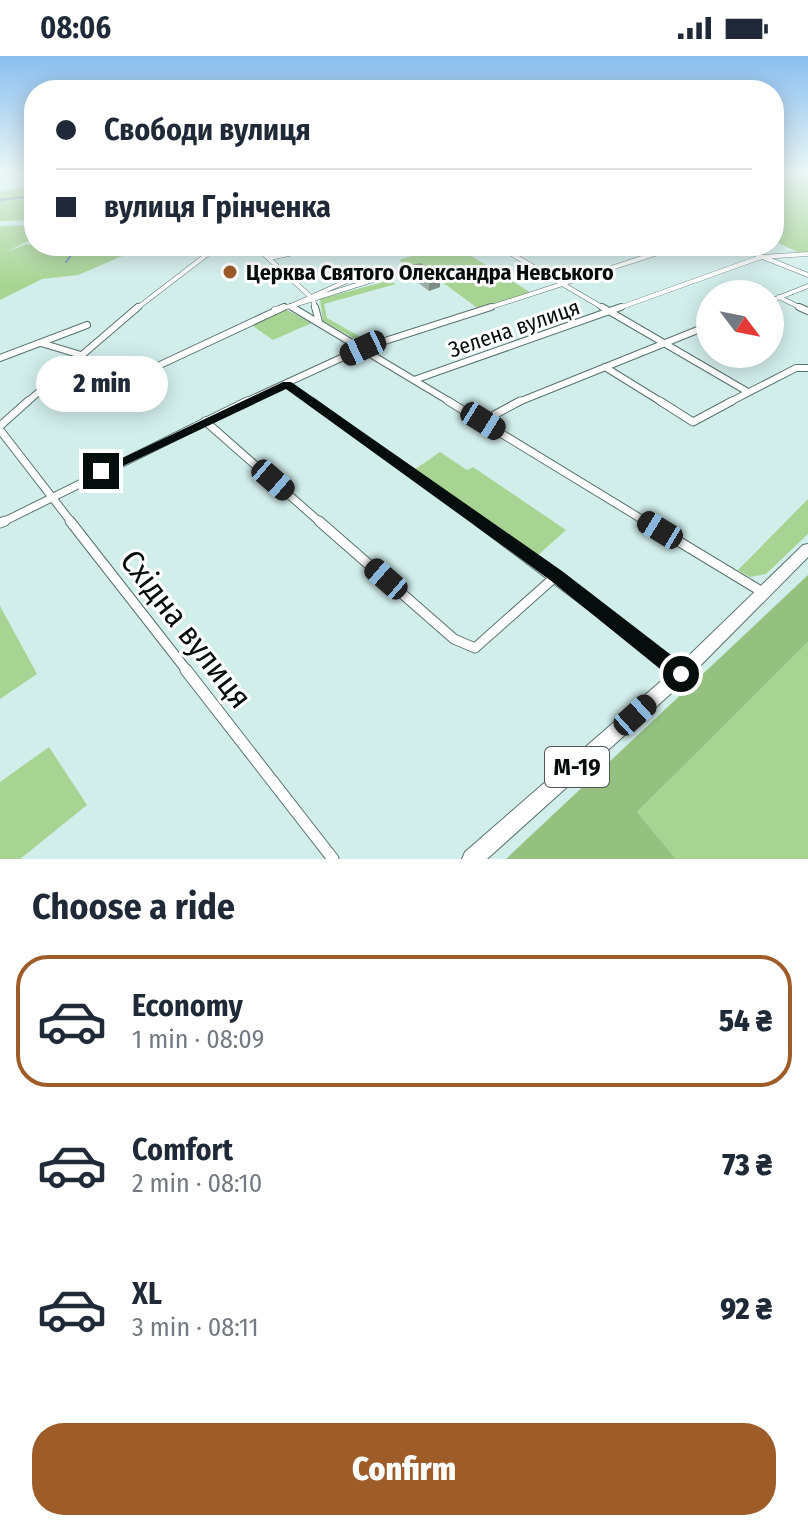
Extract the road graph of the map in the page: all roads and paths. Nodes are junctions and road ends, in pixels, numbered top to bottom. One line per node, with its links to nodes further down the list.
1 (808, 254): 8 (street, Зелена вулиця)
2 (204, 256): 26 (street)
3 (268, 256): 10 (street)
4 (279, 256): 10 (street)
5 (515, 256): 12 (street)
6 (650, 256): 12 (street)
7 (777, 256): 9 (street, Зелена вулиця)
8 (784, 256)
9 (761, 257): 11 (street); 19 (street, Зелена вулиця)
10 (270, 258): 15 (street)
11 (808, 275)
12 (564, 285): 19 (street); 25 (street)
13 (808, 286): 14 (street)
14 (784, 295)
15 (311, 297): 15 (street); 17 (street); 20 (street)
16 (784, 299): 18 (street)
17 (291, 306): 20 (street); 28 (street)
18 (808, 311)
19 (610, 312): 24 (street); 31 (street, Зелена вулиця)
20 (319, 322): 25 (street)
21 (87, 325): 23 (street)
22 (696, 331): 24 (street)
23 (41, 343): 26 (street); 27 (street)
24 (665, 344): 29 (street); 33 (street)
25 (363, 348): 31 (street); 32 (street)
26 (81, 355): 28 (street)
27 (0, 358)
28 (69, 367): 36 (street)
29 (605, 367): 33 (street); 35 (street)
30 (808, 368): 33 (street)
31 (414, 380): 35 (street)
32 (287, 384): 34 (street); 40 (street)
33 (748, 392)
34 (205, 421): 37 (street); 40 (street)
35 (483, 421): 41 (street)
36 (0, 428): 37 (street, Східна вулиця)
37 (49, 496): 38 (street); 43 (street, Східна вулиця)
38 (0, 523)
39 (808, 549): 41 (highway, М-19)
40 (556, 576): 42 (street)
41 (764, 593): 42 (highway, М-19)
42 (681, 674): 44 (highway, М-19)
43 (333, 859)
44 (472, 859)

